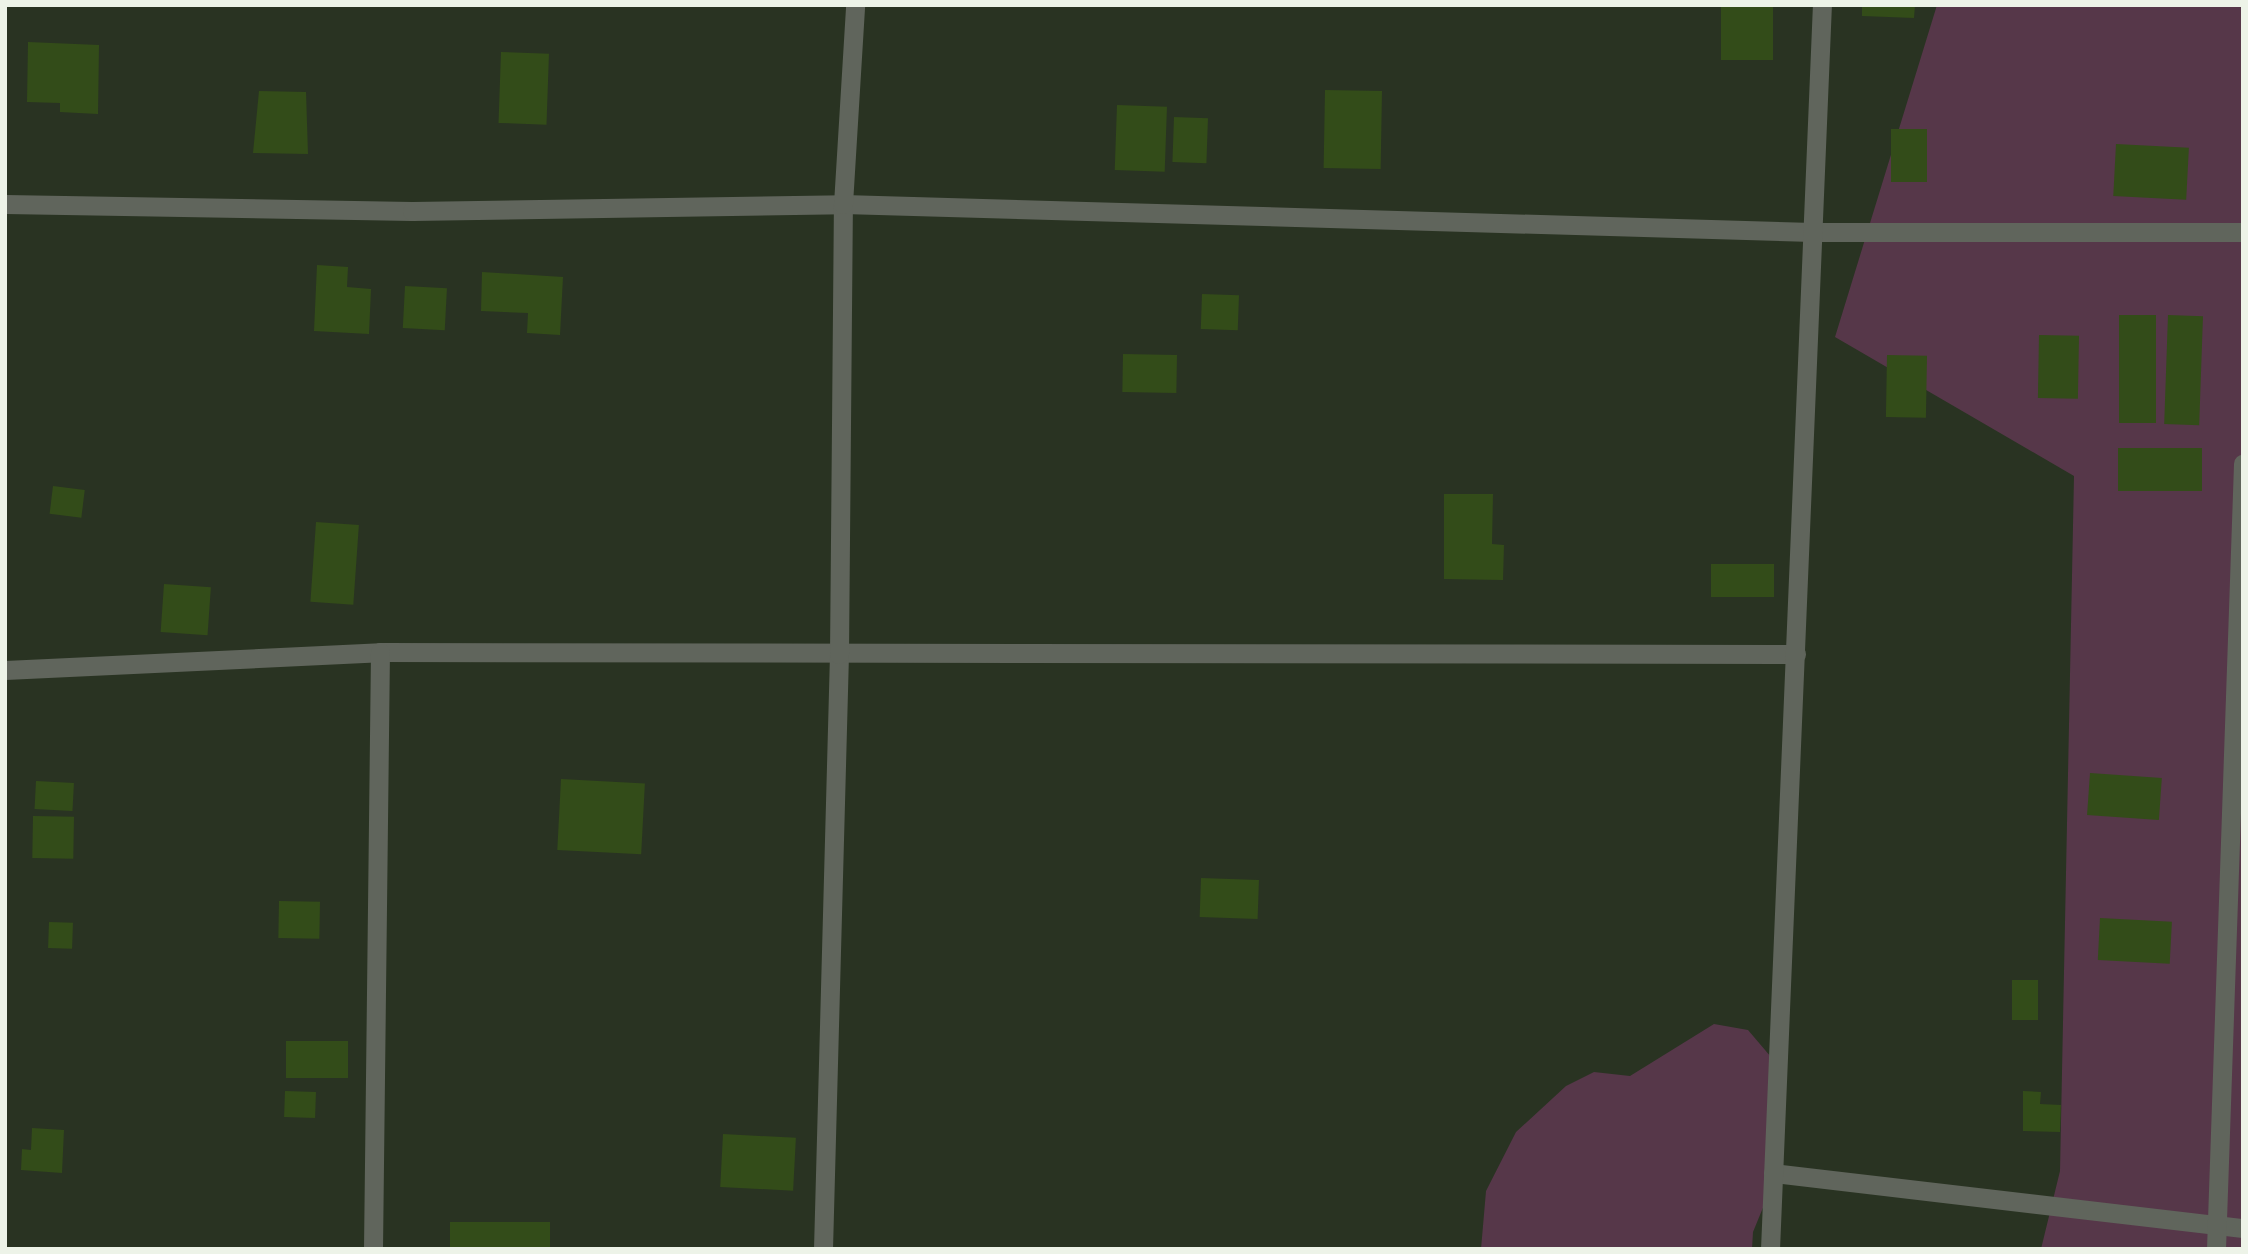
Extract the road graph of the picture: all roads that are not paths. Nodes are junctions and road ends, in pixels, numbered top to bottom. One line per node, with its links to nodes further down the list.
1 (855, 5): 4 (street)
2 (1822, 5): 5 (street)
3 (5, 204): 4 (street)
4 (844, 204): 5 (street); 9 (street)
5 (1813, 232): 6 (street); 10 (street)
6 (2243, 232)
7 (2243, 463): 13 (street)
8 (380, 652): 9 (street); 11 (street); 15 (street)
9 (839, 654): 10 (street); 16 (street)
10 (1796, 654): 12 (street)
11 (5, 670)
12 (1773, 1172): 13 (street); 17 (street)
13 (2216, 1228): 14 (street); 18 (street)
14 (2243, 1228)
15 (373, 1249)
16 (823, 1249)
17 (1770, 1249)
18 (2216, 1249)

